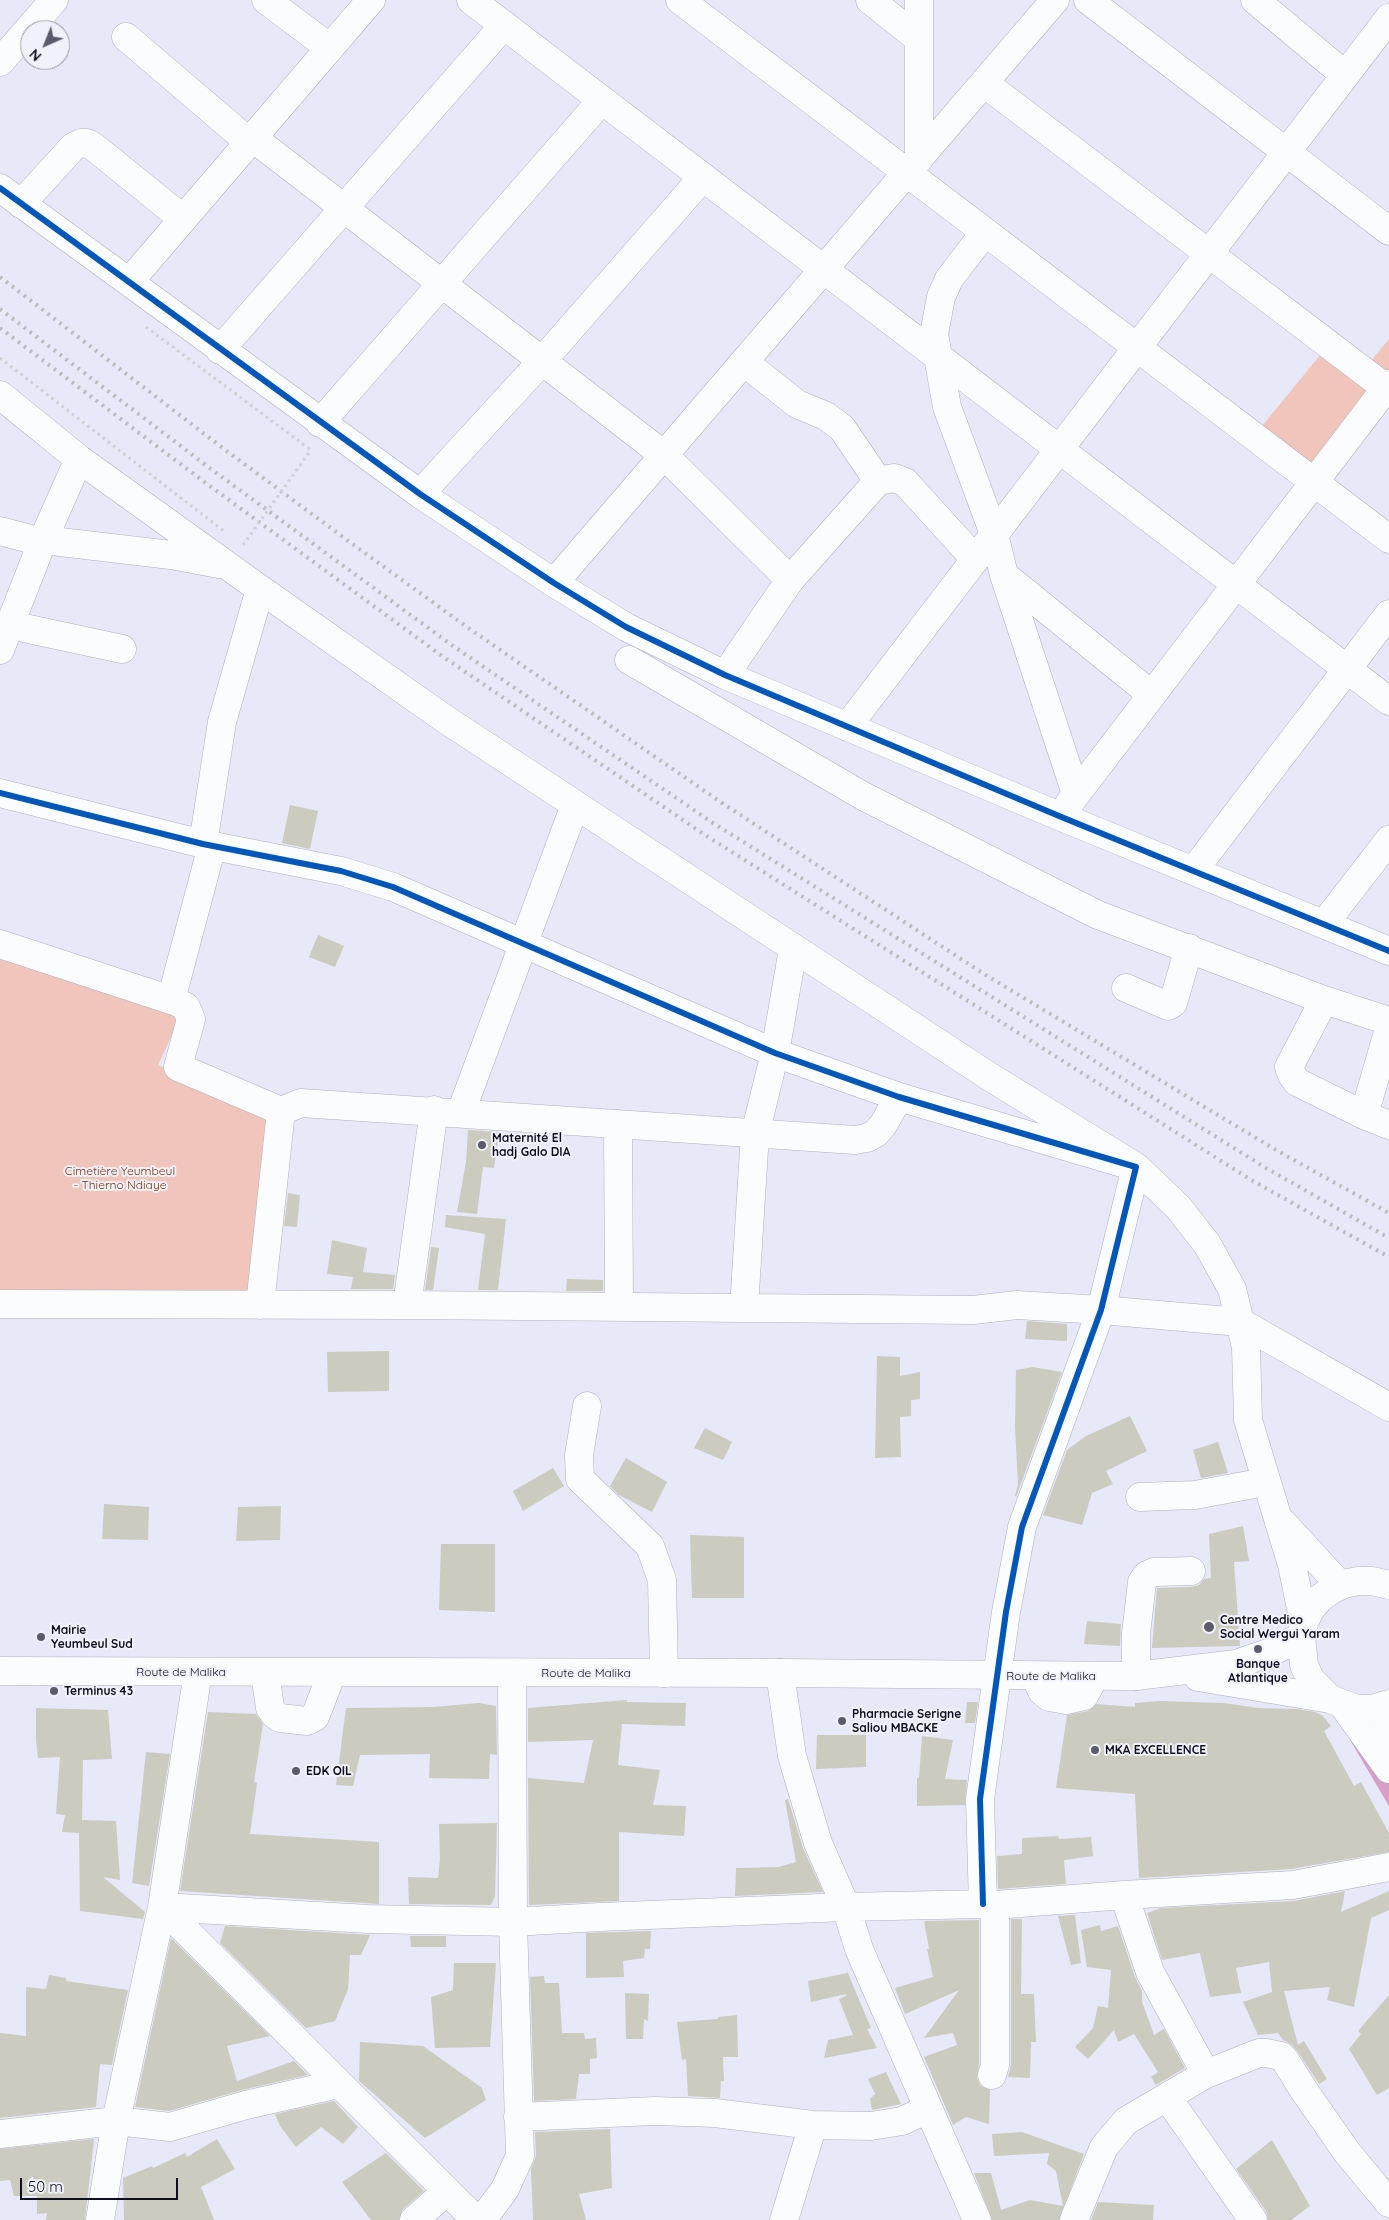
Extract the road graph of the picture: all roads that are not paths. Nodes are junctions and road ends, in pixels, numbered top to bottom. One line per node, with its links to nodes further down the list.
1 (266, 0): 16 (street)
2 (371, 0): 16 (street)
3 (472, 0): 13 (street)
4 (680, 0): 23 (street)
5 (870, 0): 15 (street)
6 (919, 0): 15 (street)
7 (1056, 0): 19 (street)
8 (1088, 0): 22 (street)
9 (1255, 0): 18 (street)
10 (1375, 0): 12 (street)
11 (50, 2): 17 (street)
12 (1389, 19): 18 (street)
13 (504, 25): 20 (street); 26 (street)
14 (126, 37): 21 (street)
15 (919, 39): 23 (street)
16 (330, 48): 21 (street)
17 (0, 62)
18 (1345, 75): 22 (street)
19 (984, 83): 23 (street); 30 (street)
20 (602, 100): 24 (street); 33 (street)
21 (251, 140): 26 (street); 27 (street)
22 (1286, 152): 28 (street); 30 (street)
23 (913, 166): 29 (street); 31 (street)
24 (704, 177): 31 (street); 37 (street)
25 (10, 196): 27 (street); 32 (street)
26 (344, 208): 33 (street); 35 (street)
27 (183, 219): 32 (street)
28 (1389, 231)
29 (986, 232): 34 (street); 36 (street)
30 (1209, 253): 34 (street); 39 (street)
31 (824, 269): 36 (street); 38 (street)
32 (129, 282): 35 (street)
33 (442, 284): 37 (street); 41 (street)
34 (1137, 347): 42 (street); 46 (street)
35 (220, 350): 41 (street)
36 (938, 356): 42 (street); 49 (street)
37 (542, 361): 43 (street); 47 (street)
38 (744, 362): 43 (street); 45 (street)
39 (1388, 386): 46 (street)
40 (5, 401): 44 (street)
41 (320, 423): 47 (street)
42 (1059, 449): 49 (street); 57 (street)
43 (664, 455): 55 (street); 56 (street)
44 (79, 459): 51 (street); 52 (street)
45 (878, 481): 53 (street); 55 (street)
46 (1314, 482): 50 (street); 57 (street)
47 (420, 494): 56 (street)
48 (0, 530): 51 (street)
49 (994, 534): 53 (street); 54 (street)
50 (1389, 539)
51 (43, 541): 52 (street); 60 (street)
52 (234, 555): 58 (street)
53 (975, 559): 67 (street)
54 (1004, 575): 65 (street); 69 (street)
55 (790, 580): 64 (street)
56 (554, 582): 64 (street)
57 (1236, 585): 63 (street); 65 (street)
58 (260, 589): 70 (street); 73 (street)
59 (1389, 614): 63 (street)
60 (4, 637): 61 (street)
61 (122, 649)
62 (630, 660): 78 (street)
63 (1347, 669): 66 (street); 74 (street)
64 (726, 675): 67 (street)
65 (1152, 695): 69 (street)
66 (1389, 701)
67 (847, 727): 71 (street)
68 (0, 794): 73 (street)
69 (1076, 794): 71 (street)
70 (575, 805): 77 (street); 79 (street)
71 (1059, 816): 74 (street)
72 (1389, 840): 75 (street)
73 (208, 845): 77 (street); 82 (street)
74 (1194, 870): 75 (street)
75 (1324, 924): 80 (street)
76 (0, 944): 82 (street)
77 (524, 944): 86 (street); 90 (street)
78 (1189, 948): 81 (street); 83 (street)
79 (793, 949): 86 (street); 95 (street)
80 (1389, 951)
81 (1126, 988)
82 (171, 1000): 88 (street)
83 (1324, 1000): 84 (street); 91 (street)
84 (1389, 1021)
85 (1389, 1029): 91 (street)
86 (775, 1053): 87 (street); 94 (street)
87 (899, 1097): 94 (street); 95 (street)
88 (281, 1110): 89 (street); 97 (street)
89 (434, 1110): 90 (street); 98 (street)
90 (461, 1112): 92 (street)
91 (1364, 1115): 93 (street)
92 (618, 1124): 94 (street); 99 (street)
93 (1389, 1124)
94 (755, 1134): 100 (street)
95 (1136, 1167): 101 (street); 102 (street)
96 (0, 1304): 97 (street)
97 (260, 1305): 98 (street)
98 (407, 1305): 99 (street)
99 (619, 1306): 100 (street)
100 (744, 1308): 101 (street)
101 (1101, 1310): 102 (street); 120 (street)
102 (1240, 1322): 104 (street); 105 (street)
103 (587, 1406): 116 (street)
104 (1389, 1407)
105 (1265, 1482): 106 (street); 107 (street)
106 (1140, 1497)
107 (1277, 1517): 110 (street); 111 (street)
108 (1191, 1571): 121 (street)
109 (1383, 1578): 110 (street)
110 (1340, 1586): 111 (street)
111 (1303, 1630): 118 (street, Route de Malika); 122 (street)
112 (0, 1671): 113 (street, Route de Malika)
113 (198, 1672): 114 (street, Route de Malika); 129 (street)
114 (264, 1672): 115 (street, Route de Malika); 115 (street)
115 (332, 1673): 119 (street, Route de Malika)
116 (664, 1673): 117 (street, Route de Malika); 119 (street, Route de Malika)
117 (780, 1673): 120 (street, Route de Malika); 130 (street)
118 (1172, 1673): 121 (street, Route de Malika); 122 (street, Route de Malika)
119 (512, 1674): 131 (street)
120 (997, 1675): 121 (street, Route de Malika); 128 (street)
121 (1136, 1676)
122 (1337, 1702): 123 (street, Route de Malika); 125 (street)
123 (1388, 1705): 124 (street)
124 (1389, 1737)
125 (1389, 1770)
126 (1389, 1867): 127 (street)
127 (1124, 1895): 128 (street); 132 (street)
128 (989, 1904): 130 (street); 133 (street)
129 (162, 1907): 131 (street); 134 (street); 138 (street)
130 (846, 1907): 131 (street); 136 (street)
131 (513, 1922): 137 (street)
132 (1206, 2074): 135 (street); 142 (street)
133 (992, 2075)
134 (338, 2084): 138 (street); 141 (street)
135 (1166, 2097): 149 (street); 150 (street)
136 (928, 2109): 139 (street); 148 (street)
137 (518, 2117): 139 (street); 146 (street)
138 (116, 2121): 140 (street); 143 (street)
139 (813, 2125): 147 (street)
140 (0, 2134)
141 (446, 2191): 144 (street); 145 (street)
142 (1389, 2203)
143 (100, 2220)
144 (414, 2220)
145 (476, 2220)
146 (482, 2220)
147 (784, 2220)
148 (977, 2220)
149 (1074, 2220)
150 (1253, 2220)

